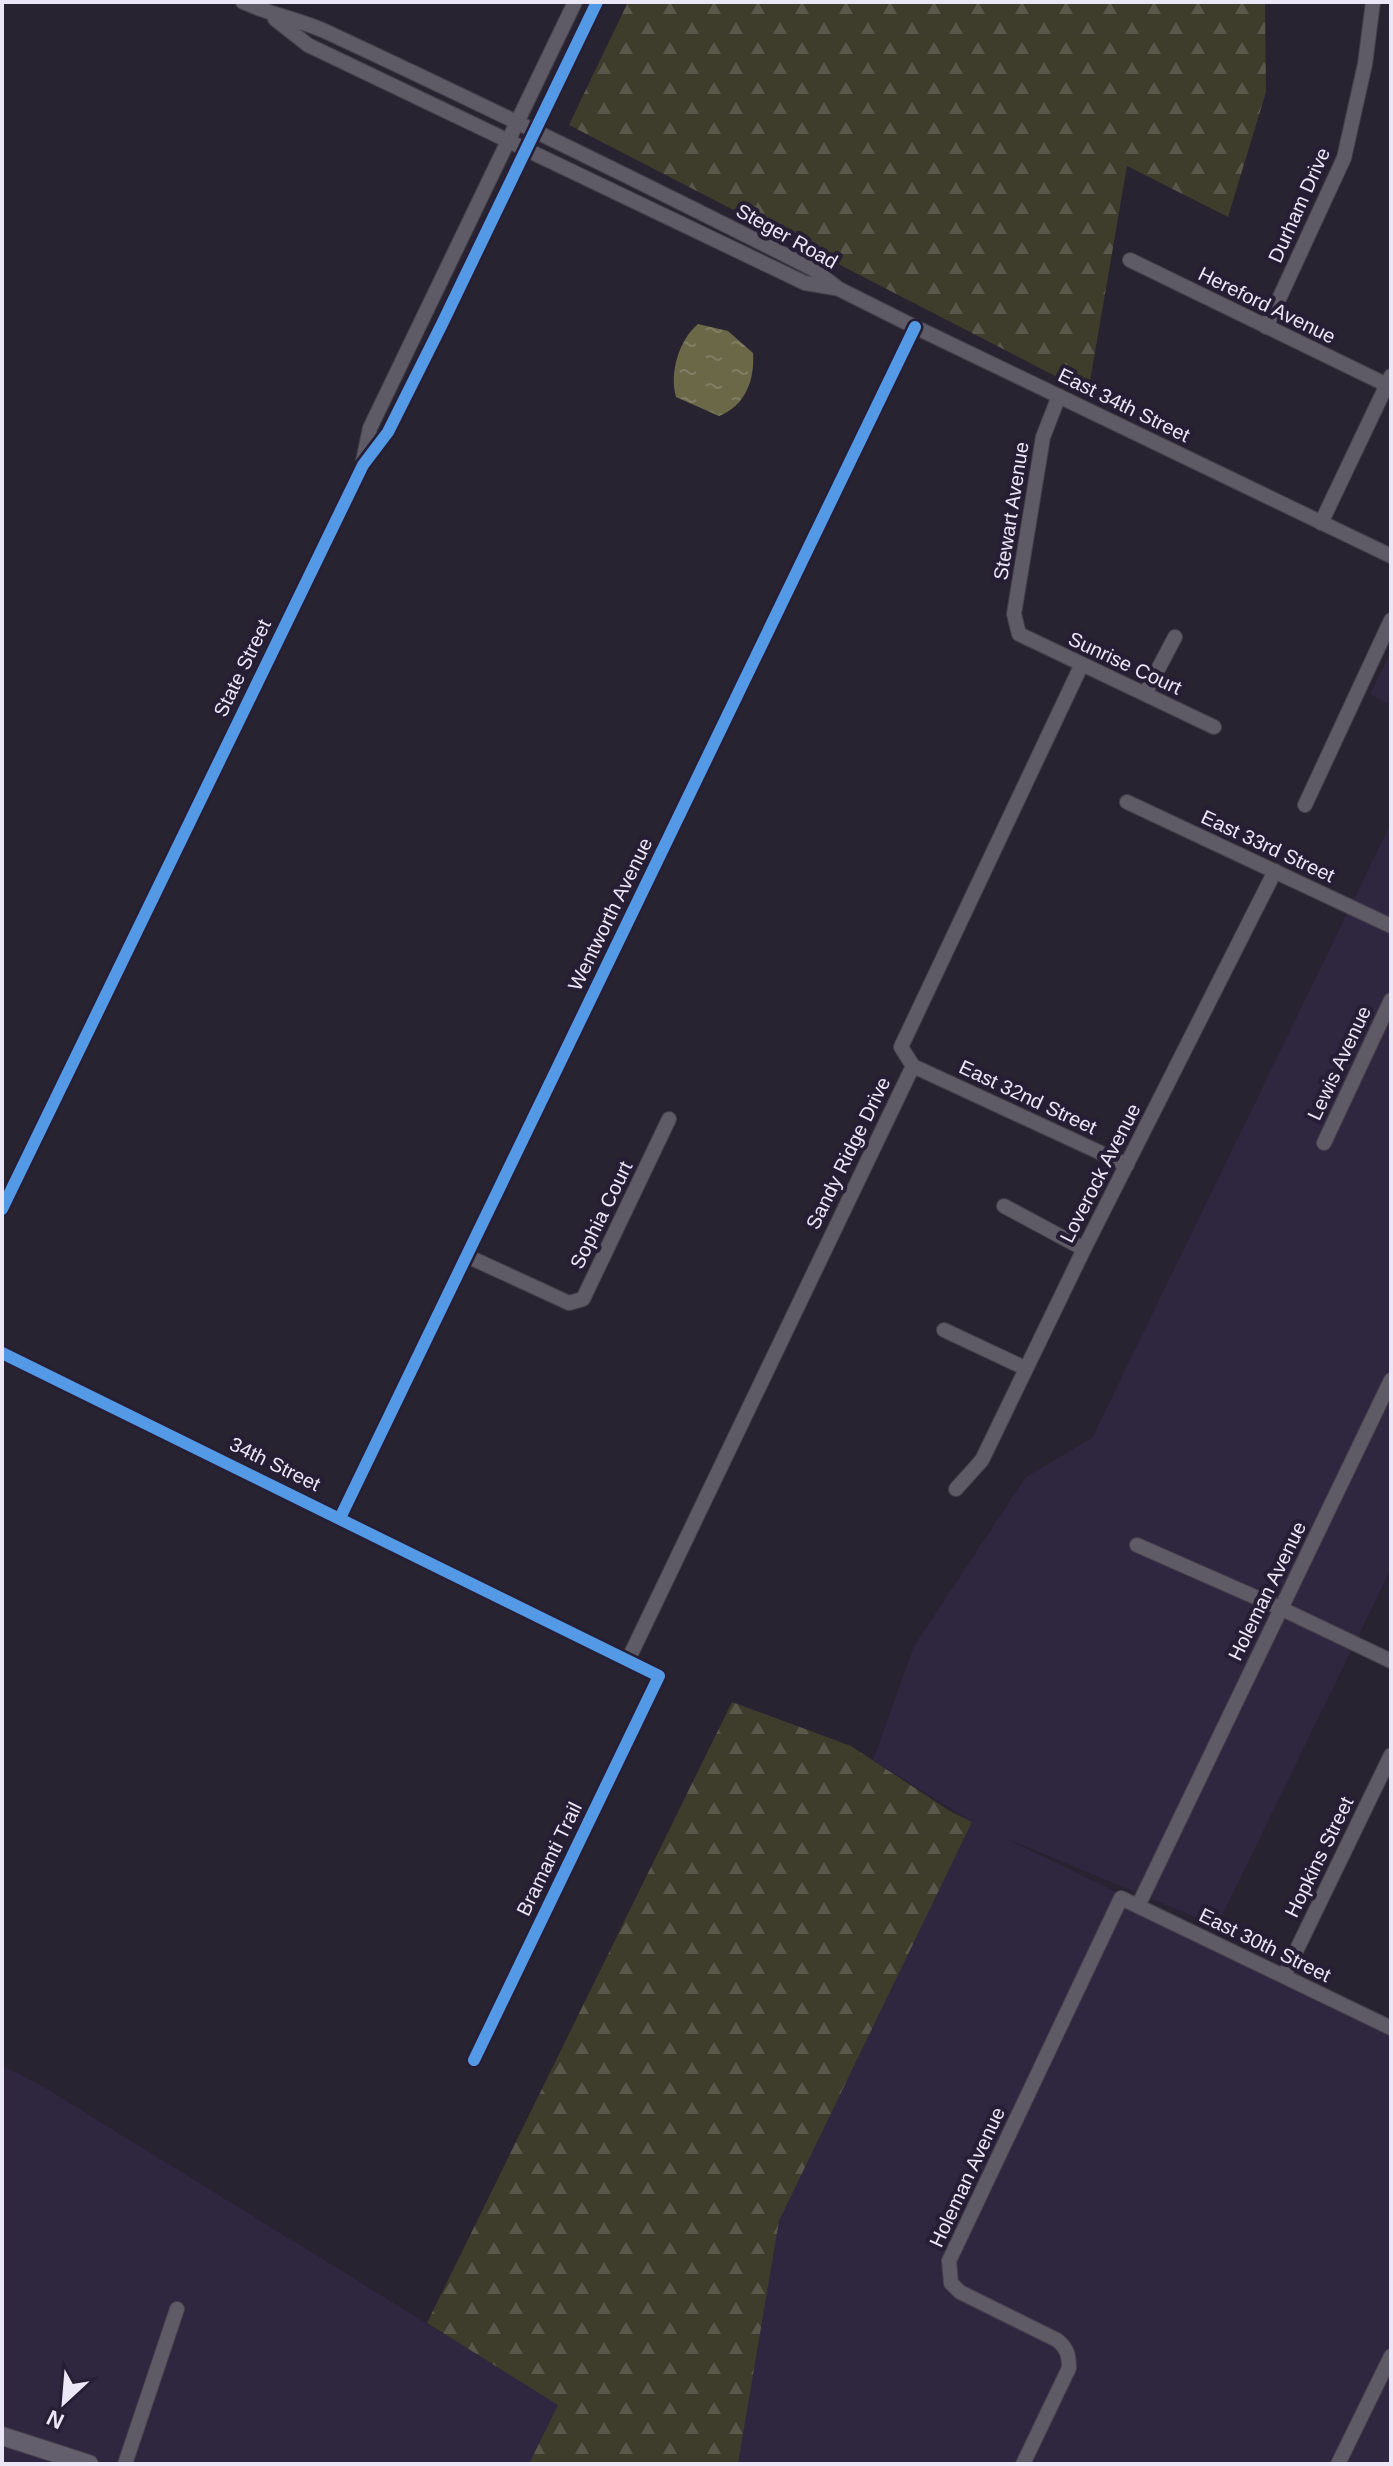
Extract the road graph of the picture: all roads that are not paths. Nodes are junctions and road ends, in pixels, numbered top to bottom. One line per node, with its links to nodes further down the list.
1 (243, 2): 5 (street, Steger Road)
2 (575, 2): 6 (street, State Street)
3 (597, 2): 7 (street, State Street)
4 (1373, 2): 13 (street, Durham Drive)
5 (269, 14): 6 (street, Steger Road); 8 (street, Steger Road)
6 (516, 122): 7 (street, Steger Road); 8 (street, State Street)
7 (537, 132): 9 (street, State Street); 11 (street, Steger Road)
8 (507, 141): 9 (street, Steger Road); 16 (street, State Street)
9 (526, 151): 11 (street, Steger Road); 16 (street, State Street)
10 (1130, 260): 13 (street, Hereford Avenue)
11 (839, 289): 12 (street, East 34th Street)
12 (915, 327): 15 (street, East 34th Street); 38 (street, Wentworth Avenue)
13 (1266, 327): 14 (street, Hereford Avenue)
14 (1389, 380): 17 (street)
15 (1059, 396): 17 (street, East 34th Street); 20 (street, Stewart Avenue)
16 (363, 465): 34 (street, State Street)
17 (1321, 523): 18 (street, East 34th Street)
18 (1391, 556)
19 (1391, 620): 26 (street)
20 (1019, 634): 22 (street, Sunrise Court)
21 (1175, 637): 23 (street)
22 (1082, 664): 23 (street, Sunrise Court); 30 (street, Sandy Ridge Drive)
23 (1145, 694): 24 (street, Sunrise Court)
24 (1214, 727)
25 (1127, 802): 27 (street, East 33rd Street)
26 (1305, 805)
27 (1275, 871): 28 (street, East 33rd Street); 33 (street, Loverock Avenue)
28 (1391, 926)
29 (1391, 1000): 32 (street, Lewis Avenue)
30 (913, 1066): 33 (street, East 32nd Street); 47 (street, Sandy Ridge Drive)
31 (669, 1119): 38 (street, Sophia Court)
32 (1324, 1143)
33 (1127, 1165): 37 (street, Loverock Avenue)
34 (9, 1177): 36 (street, State Street)
35 (1004, 1206): 37 (street)
36 (2, 1209)
37 (1084, 1249): 41 (street, Loverock Avenue)
38 (467, 1256): 44 (street, Wentworth Avenue)
39 (944, 1330): 41 (street)
40 (2, 1353): 44 (street, 34th Street)
41 (1025, 1368): 43 (street, Loverock Avenue)
42 (1391, 1380): 46 (street, Holeman Avenue)
43 (956, 1489)
44 (340, 1518): 47 (street, 34th Street)
45 (1137, 1545): 46 (street)
46 (1280, 1608): 48 (street); 52 (street, Holeman Avenue)
47 (628, 1660): 49 (street, 34th Street)
48 (1391, 1661)
49 (659, 1676): 55 (street, Bramanti Trail)
50 (1391, 1755): 53 (street, Hopkins Street)
51 (1121, 1898): 52 (street, East 30th Street); 61 (street, Holeman Avenue)
52 (1138, 1906): 53 (street, East 30th Street)
53 (1284, 1976): 54 (street, East 30th Street)
54 (1391, 2028)
55 (474, 2060)
56 (177, 2309): 60 (street)
57 (1391, 2356): 62 (street)
58 (2, 2436): 59 (main road)
59 (89, 2464)
60 (125, 2464)
61 (1023, 2464)
62 (1338, 2464)

